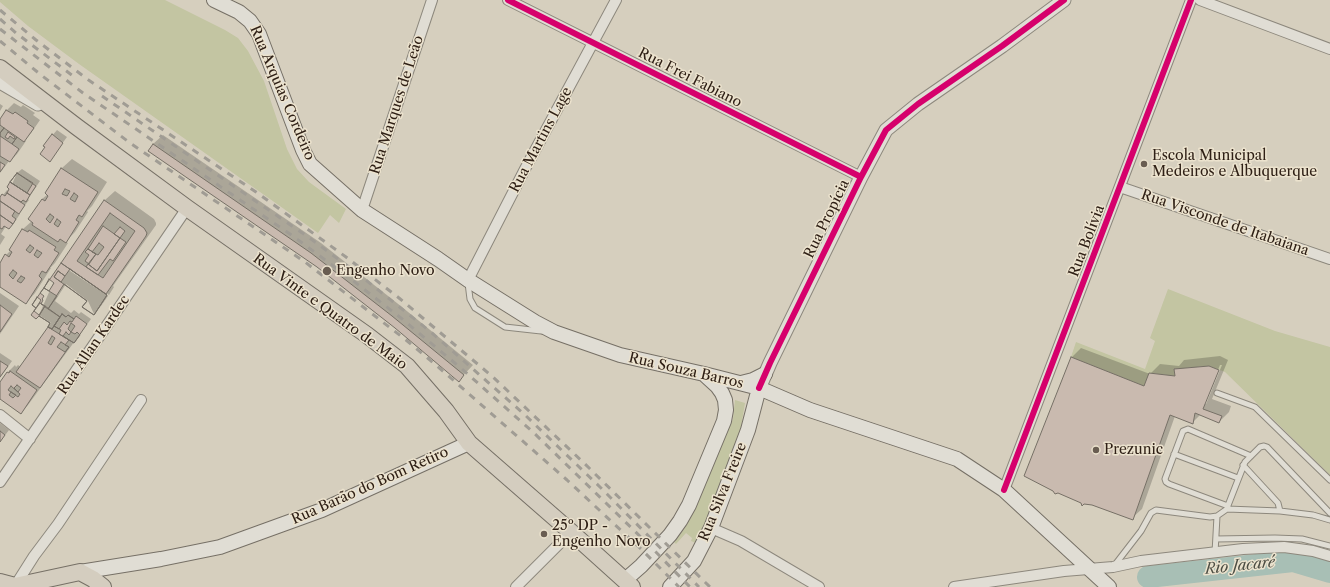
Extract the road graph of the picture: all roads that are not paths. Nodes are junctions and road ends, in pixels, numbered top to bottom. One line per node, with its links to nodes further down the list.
1 (214, 0): 16 (main road, Rua Arquias Cordeiro)
2 (432, 0): 16 (street, Rua Marques de Leão)
3 (508, 0): 8 (street, Rua Frei Fabiano)
4 (616, 0): 8 (street, Rua Martins Lage)
5 (1064, 0): 13 (street, Rua Propícia)
6 (1191, 0): 14 (street, Rua Bolívia)
7 (1200, 0): 9 (street)
8 (593, 42): 13 (street, Rua Frei Fabiano); 18 (street, Rua Martins Lage)
9 (1330, 48)
10 (0, 68): 12 (main road, Rua Vinte e Quatro de Maio)
11 (0, 82): 12 (street)
12 (77, 127): 15 (main road, Rua Vinte e Quatro de Maio)
13 (861, 177): 21 (street, Rua Propícia)
14 (1120, 187): 17 (street, Rua Visconde de Itabaiana); 35 (street, Rua Bolívia)
15 (187, 208): 27 (street, Rua Allan Kardec); 28 (main road, Rua Vinte e Quatro de Maio)
16 (362, 210): 18 (main road, Rua Souza Barros)
17 (1330, 260)
18 (468, 280): 19 (main road, Rua Souza Barros); 19 (lane)
19 (554, 332): 20 (main road, Rua Souza Barros)
20 (704, 374): 22 (main road, Rua Souza Barros); 51 (main road, Rua Silva Freire)
21 (765, 374): 22 (main road); 23 (street, Rua Propícia)
22 (738, 383): 23 (main road, Rua Souza Barros)
23 (759, 388): 35 (main road, Rua Souza Barros); 41 (main road, Rua Silva Freire)
24 (1217, 393): 33 (lane)
25 (141, 400): 50 (street)
26 (0, 415): 27 (street)
27 (30, 439): 34 (street, Rua Allan Kardec)
28 (469, 442): 42 (main road, Rua Vinte e Quatro de Maio); 49 (main road, Rua Barão do Bom Retiro)
29 (1174, 454): 30 (lane); 32 (lane); 36 (lane)
30 (1251, 456): 31 (lane); 38 (lane)
31 (1243, 465): 32 (lane); 37 (lane)
32 (1238, 478): 36 (lane)
33 (1330, 480)
34 (0, 482)
35 (1004, 490): 48 (main road, Rua Souza Barros)
36 (1227, 508): 37 (lane); 39 (lane)
37 (1280, 511): 40 (lane)
38 (1330, 513)
39 (1217, 516): 43 (lane); 47 (lane)
40 (1330, 519)
41 (711, 528): 54 (main road, Rua Silva Freire); 55 (street)
42 (571, 532): 51 (main road, Rua Vinte e Quatro de Maio); 53 (street)
43 (1216, 539): 44 (lane); 45 (lane)
44 (1330, 546)
45 (1215, 553): 46 (street); 47 (street)
46 (1330, 556)
47 (1113, 567): 48 (street)
48 (1089, 569): 56 (street); 57 (main road, Rua Souza Barros)
49 (80, 572): 50 (main road, Rua Barão do Bom Retiro); 52 (main road)
50 (10, 585)
51 (624, 585)
52 (103, 587)
53 (516, 587)
54 (670, 587)
55 (819, 587)
56 (954, 587)
57 (1110, 587)

